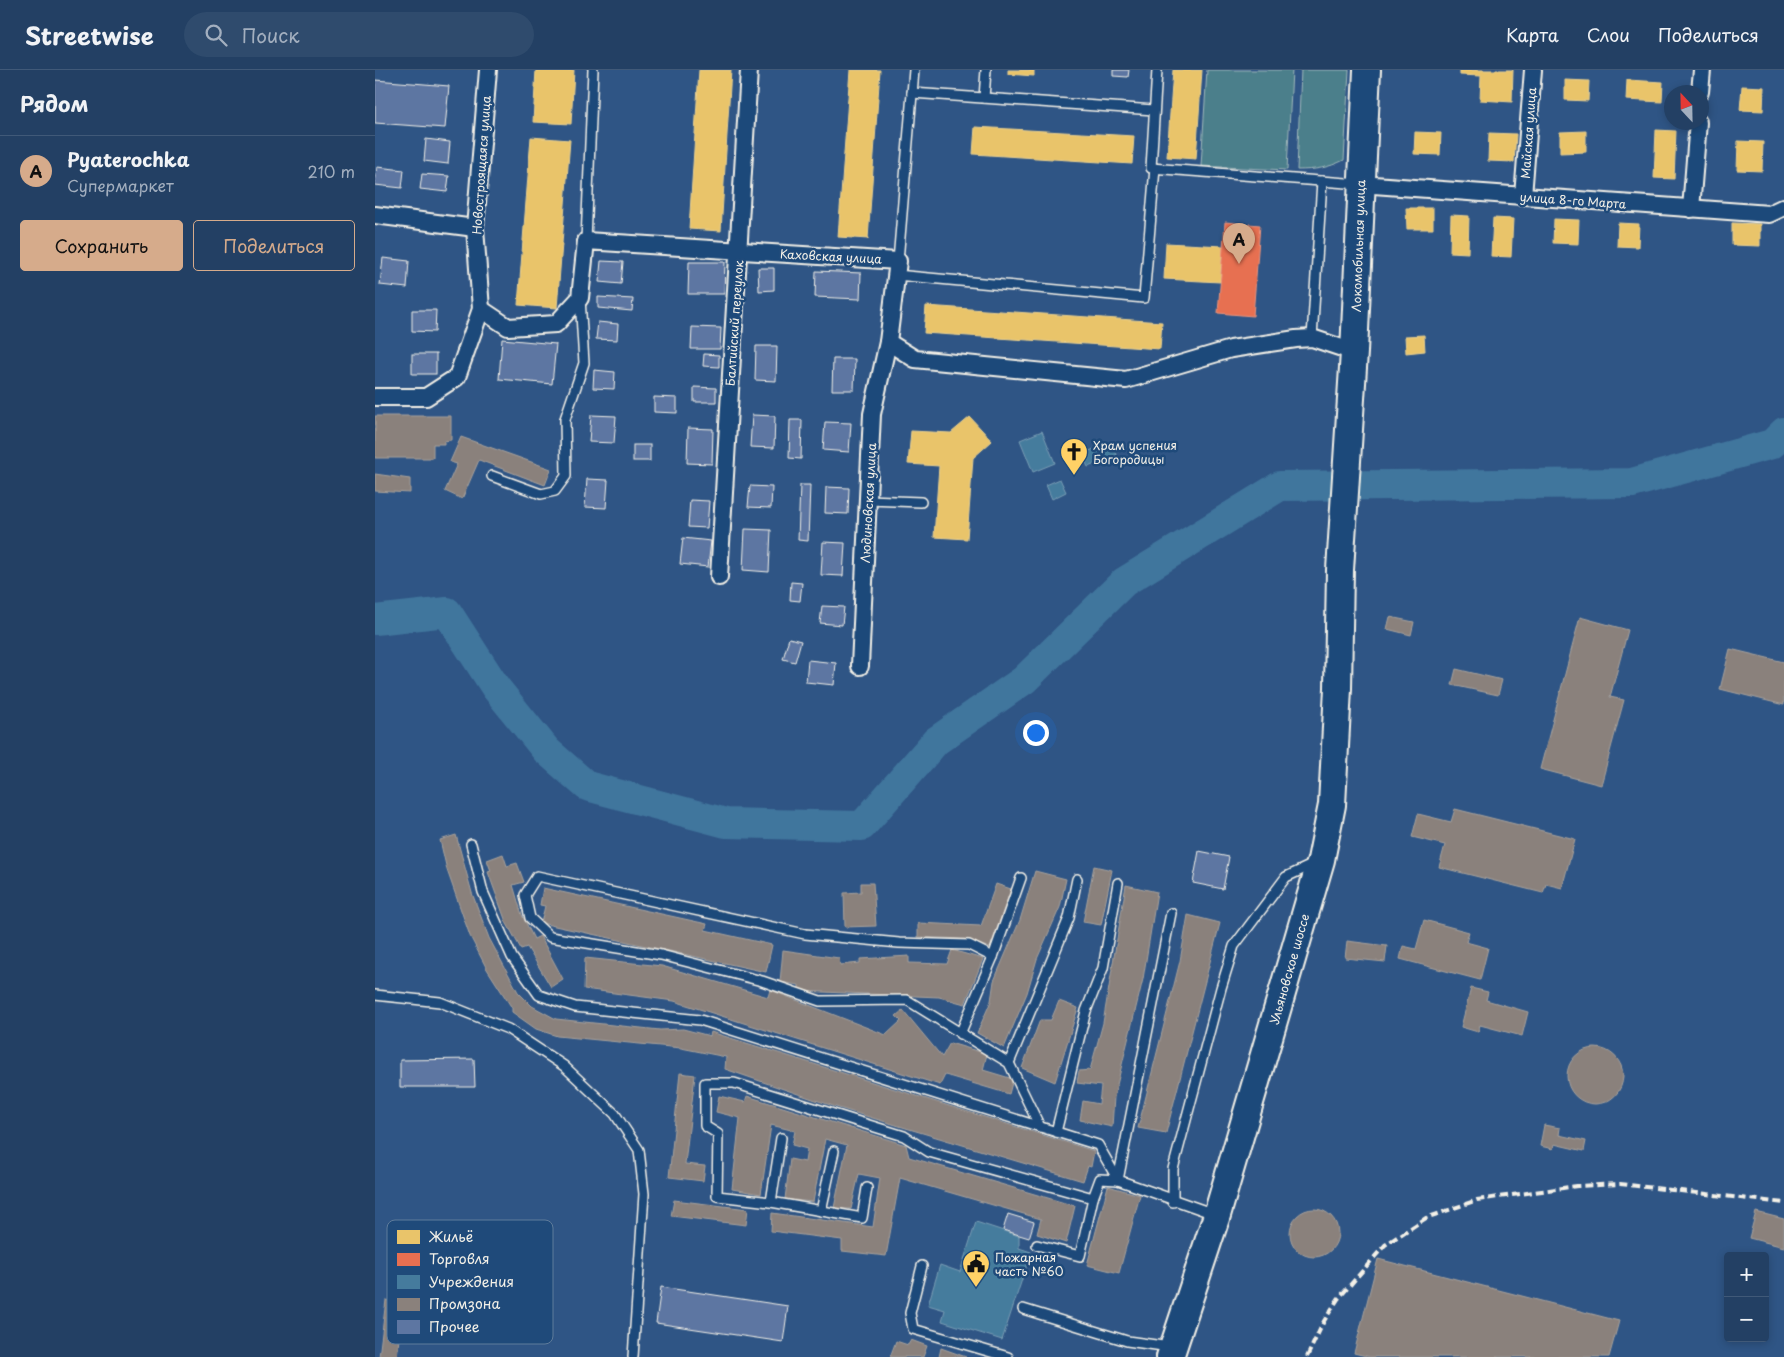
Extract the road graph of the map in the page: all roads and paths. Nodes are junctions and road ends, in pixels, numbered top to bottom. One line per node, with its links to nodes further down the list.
1 (488, 70): 22 (street, Новостроящаяся улица)
2 (593, 70): 23 (lane)
3 (749, 70): 24 (street, Балтийский переулок)
4 (914, 70): 11 (lane)
5 (986, 70): 12 (lane)
6 (1157, 70): 13 (lane)
7 (1367, 70): 17 (main road, Локомобильная улица)
8 (1533, 70): 18 (street, Майская улица)
9 (1702, 70): 10 (street)
10 (1701, 85)
11 (912, 93): 12 (lane); 25 (lane)
12 (985, 98): 13 (lane)
13 (1155, 110): 15 (lane)
14 (1697, 130): 20 (street)
15 (1155, 168): 16 (lane); 25 (lane)
16 (1322, 182): 17 (lane); 28 (lane)
17 (1360, 184): 18 (street, улица 8-го Марта); 30 (main road, Локомобильная улица)
18 (1523, 196): 20 (street, улица 8-го Марта)
19 (1784, 207): 20 (street, улица 8-го Марта)
20 (1691, 210)
21 (375, 215): 22 (street)
22 (475, 228): 27 (street, Новостроящаяся улица)
23 (586, 241): 24 (street, Каховская улица); 26 (street)
24 (738, 251): 25 (street, Каховская улица); 36 (street, Балтийский переулок)
25 (897, 268): 29 (street, Каховская улица)
26 (580, 298): 27 (street); 32 (lane)
27 (481, 309): 31 (street, Новостроящаяся улица)
28 (1312, 338): 29 (street); 30 (street)
29 (888, 342): 33 (street, Людиновская улица)
30 (1354, 352): 35 (main road, Локомобильная улица)
31 (375, 397)
32 (492, 476)
33 (868, 500): 34 (lane); 37 (street, Людиновская улица)
34 (921, 502)
35 (1340, 570): 39 (main road, Ульяновское шоссе)
36 (719, 577)
37 (860, 666)
38 (471, 844): 48 (lane)
39 (1321, 860): 56 (lane); 58 (main road, Ульяновское шоссе)
40 (1021, 878): 44 (lane)
41 (1077, 879): 47 (lane)
42 (1117, 883): 49 (lane)
43 (1171, 913): 52 (lane)
44 (993, 957): 46 (lane); 46 (lane)
45 (375, 995): 63 (lane)
46 (960, 1034): 47 (lane)
47 (1009, 1064): 48 (lane)
48 (1040, 1127): 49 (lane)
49 (1056, 1132): 52 (lane)
50 (781, 1138): 55 (lane)
51 (833, 1151): 57 (lane)
52 (1118, 1180): 54 (lane); 56 (lane)
53 (867, 1188): 57 (lane)
54 (1093, 1198): 55 (lane); 59 (lane)
55 (771, 1202): 57 (lane)
56 (1173, 1202): 58 (lane)
57 (821, 1211)
58 (1217, 1215): 62 (main road, Ульяновское шоссе)
59 (1037, 1245)
60 (922, 1266): 64 (lane)
61 (1023, 1309): 62 (lane)
62 (1172, 1352)
63 (633, 1357)
64 (1008, 1357)

